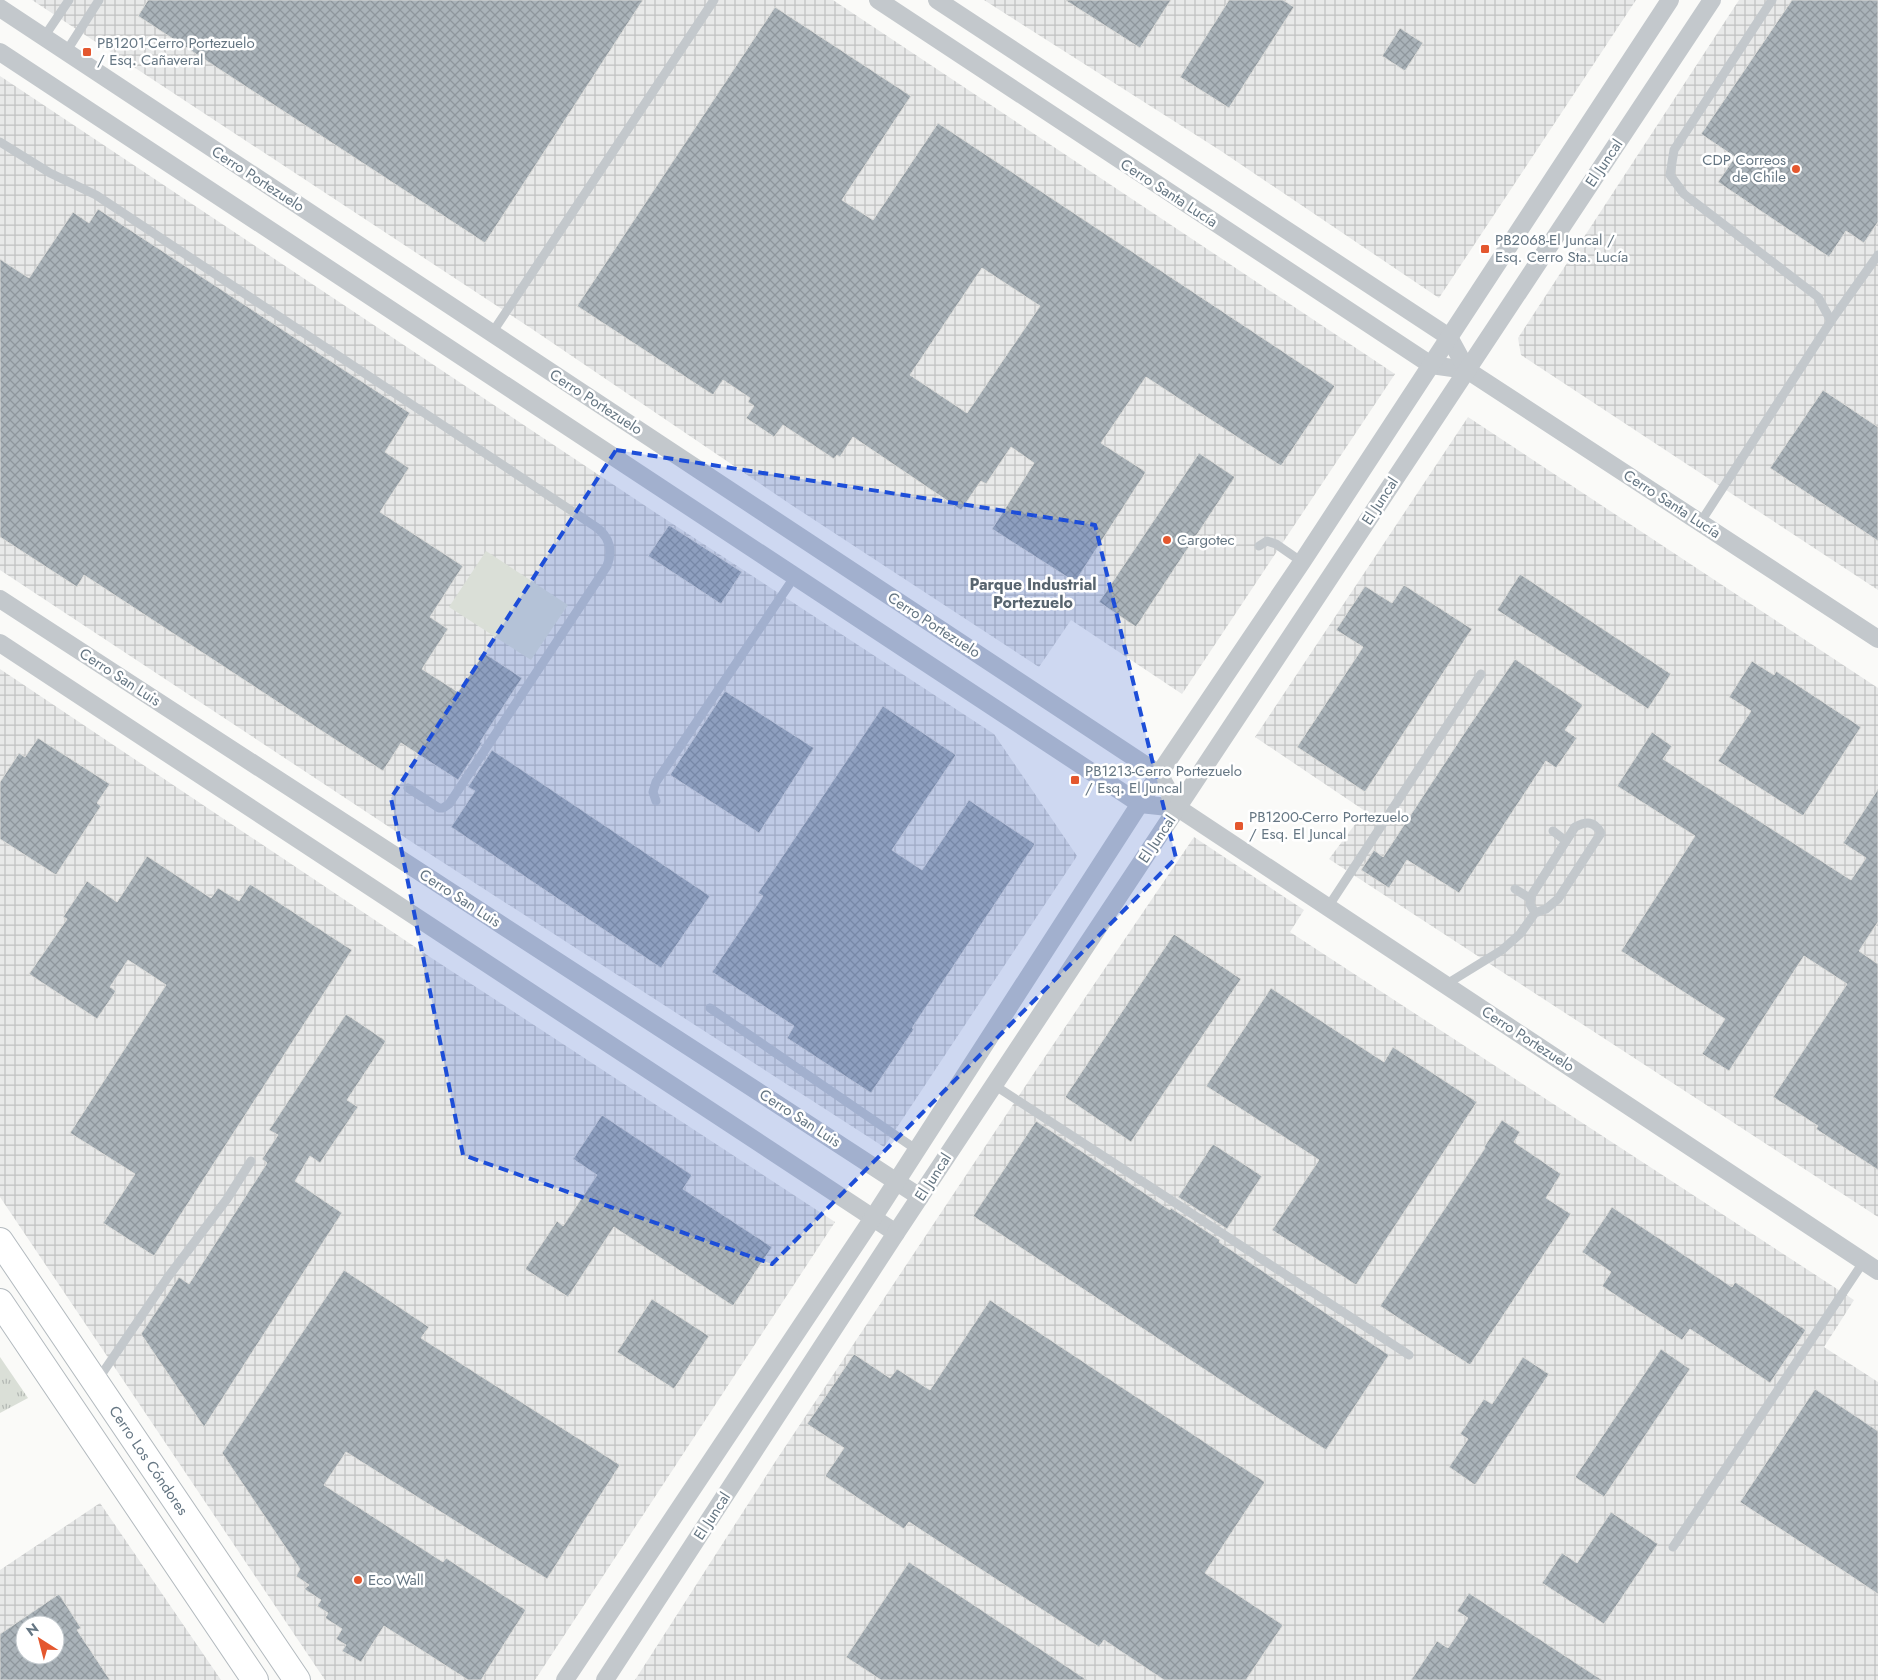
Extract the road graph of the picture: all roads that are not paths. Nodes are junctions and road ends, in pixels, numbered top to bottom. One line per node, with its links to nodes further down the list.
1 (69, 0): 10 (lane)
2 (99, 0): 12 (lane)
3 (714, 0): 16 (lane)
4 (878, 0): 18 (street, Cerro Santa Lucía)
5 (937, 0): 17 (street, Cerro Santa Lucía)
6 (1670, 0): 17 (street, El Juncal)
7 (1712, 0): 19 (street, El Juncal)
8 (1772, 0): 15 (lane)
9 (0, 8): 10 (street, Cerro Portezuelo)
10 (44, 37): 12 (street, Cerro Portezuelo)
11 (0, 52): 23 (street, Cerro Portezuelo)
12 (66, 52): 16 (street, Cerro Portezuelo)
13 (0, 142): 29 (lane)
14 (1878, 254): 15 (lane)
15 (1831, 322): 20 (lane)
16 (492, 333): 28 (street, Cerro Portezuelo)
17 (1449, 337): 18 (street, El Juncal); 19 (street, Cerro Santa Lucía)
18 (1431, 365): 19 (street, Cerro Santa Lucía); 22 (street, El Juncal)
19 (1467, 370): 20 (street, Cerro Santa Lucía); 32 (street, El Juncal)
20 (1700, 523): 25 (street, Cerro Santa Lucía)
21 (1259, 546): 22 (lane)
22 (1302, 562): 28 (street, El Juncal)
23 (795, 576): 30 (lane); 31 (street, Cerro Portezuelo)
24 (0, 599): 44 (street, Cerro San Luis)
25 (1878, 639)
26 (0, 642): 46 (street)
27 (1481, 674): 37 (lane)
28 (1159, 774): 31 (street, El Juncal); 32 (street, Cerro Portezuelo)
29 (408, 788)
30 (656, 801)
31 (1140, 804): 32 (street, Cerro Portezuelo); 42 (street, El Juncal)
32 (1178, 808): 37 (street, Cerro Portezuelo); 41 (street, El Juncal)
33 (1553, 831): 34 (lane)
34 (1566, 840): 36 (lane); 38 (lane)
35 (1515, 889): 36 (lane)
36 (1531, 899): 38 (lane)
37 (1328, 907): 39 (street, Cerro Portezuelo)
38 (1535, 913): 39 (lane)
39 (1445, 985): 49 (street, Cerro Portezuelo)
40 (710, 1008): 42 (lane)
41 (994, 1085): 45 (street, El Juncal); 51 (lane)
42 (917, 1150): 44 (street, El Juncal)
43 (251, 1161): 52 (lane)
44 (897, 1182): 45 (street, Cerro San Luis); 46 (street, El Juncal)
45 (920, 1197): 47 (street, El Juncal)
46 (873, 1218): 47 (street); 56 (street, El Juncal)
47 (896, 1234): 57 (street, El Juncal)
48 (0, 1241): 52 (street, Cerro Los Cóndores)
49 (1871, 1266): 53 (lane)
50 (0, 1302): 54 (street)
51 (1409, 1355)
52 (96, 1383): 55 (street, Cerro Los Cóndores)
53 (1673, 1547)
54 (255, 1680)
55 (297, 1680)
56 (565, 1680)
57 (605, 1680)

